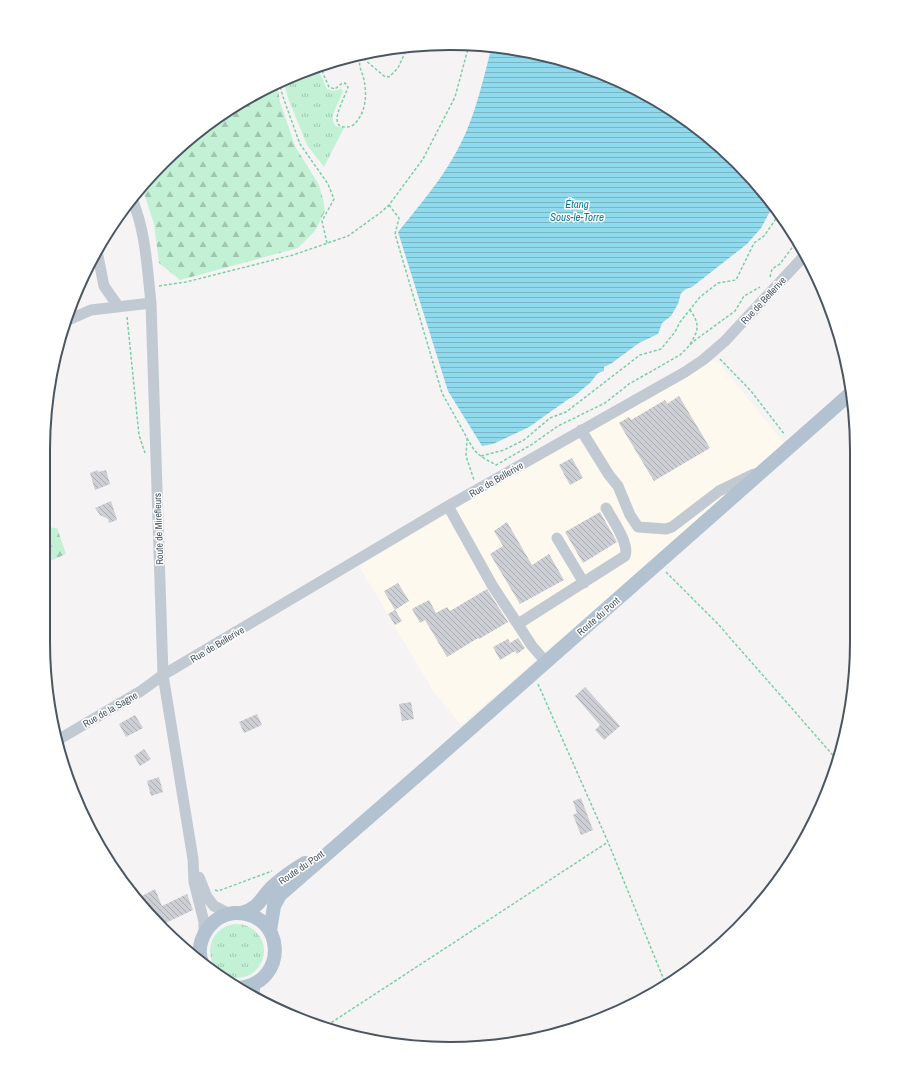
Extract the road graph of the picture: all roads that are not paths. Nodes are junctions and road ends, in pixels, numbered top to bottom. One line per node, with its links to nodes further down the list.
1 (134, 205): 4 (street, Route de Mirefleurs)
2 (99, 259): 5 (street)
3 (801, 259): 8 (street, Rue de Bellerive)
4 (151, 303): 5 (street); 16 (street, Route de Mirefleurs)
5 (118, 306): 6 (street)
6 (72, 318)
7 (847, 397): 9 (main road, Route du Pont)
8 (581, 430): 9 (street); 10 (street, Rue de Bellerive)
9 (764, 469): 15 (main road, Route du Pont)
10 (448, 506): 14 (street); 16 (street, Rue de Bellerive)
11 (606, 508): 13 (street)
12 (557, 538): 13 (street)
13 (584, 583): 14 (street)
14 (518, 624): 15 (street)
15 (546, 662): 18 (main road, Route du Pont)
16 (163, 675): 17 (street, Rue de la Sagne); 19 (street, Route de Mirefleurs)
17 (62, 737)
18 (345, 838): 20 (main road, Route du Pont); 21 (main road, Route du Pont)
19 (193, 859): 20 (street, Route de Mirefleurs); 22 (street, Route de Mirefleurs)
20 (236, 913): 21 (main road); 22 (main road, Route du Pont)
21 (270, 931): 24 (main road)
22 (204, 934): 23 (main road)
23 (200, 954)
24 (255, 990)

